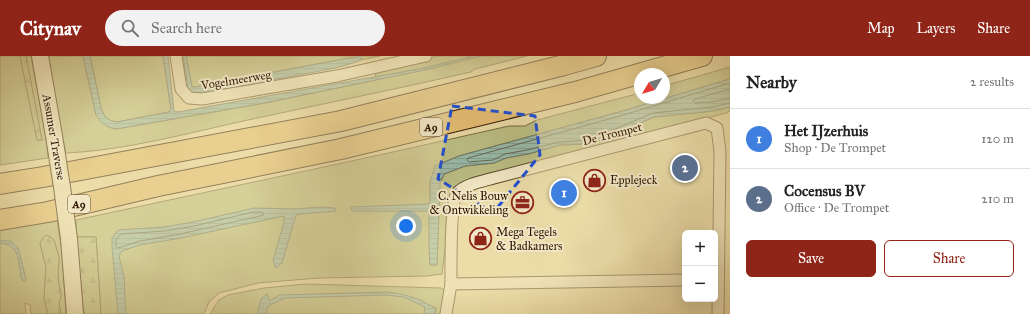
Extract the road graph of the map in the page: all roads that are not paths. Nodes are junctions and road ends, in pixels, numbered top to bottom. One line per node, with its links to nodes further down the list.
1 (40, 56): 18 (main road, Assumer Traverse, bridge)
2 (176, 56): 3 (street, Vogelmeerweg)
3 (426, 56)
4 (596, 56): 7 (highway, A9)
5 (702, 56): 9 (highway, A9)
6 (0, 174): 7 (highway, A9)
7 (43, 178): 8 (highway, A9)
8 (0, 184)
9 (158, 186): 10 (highway, A9); 11 (highway, A9)
10 (0, 208)
11 (0, 220)
12 (717, 266): 16 (street, De Trompet)
13 (718, 279): 15 (street)
14 (682, 280): 16 (street)
15 (730, 280)
16 (451, 284): 19 (street, De Trompet)
17 (718, 302): 20 (street, De Trompet)
18 (76, 314)
19 (446, 314)
20 (718, 314)

